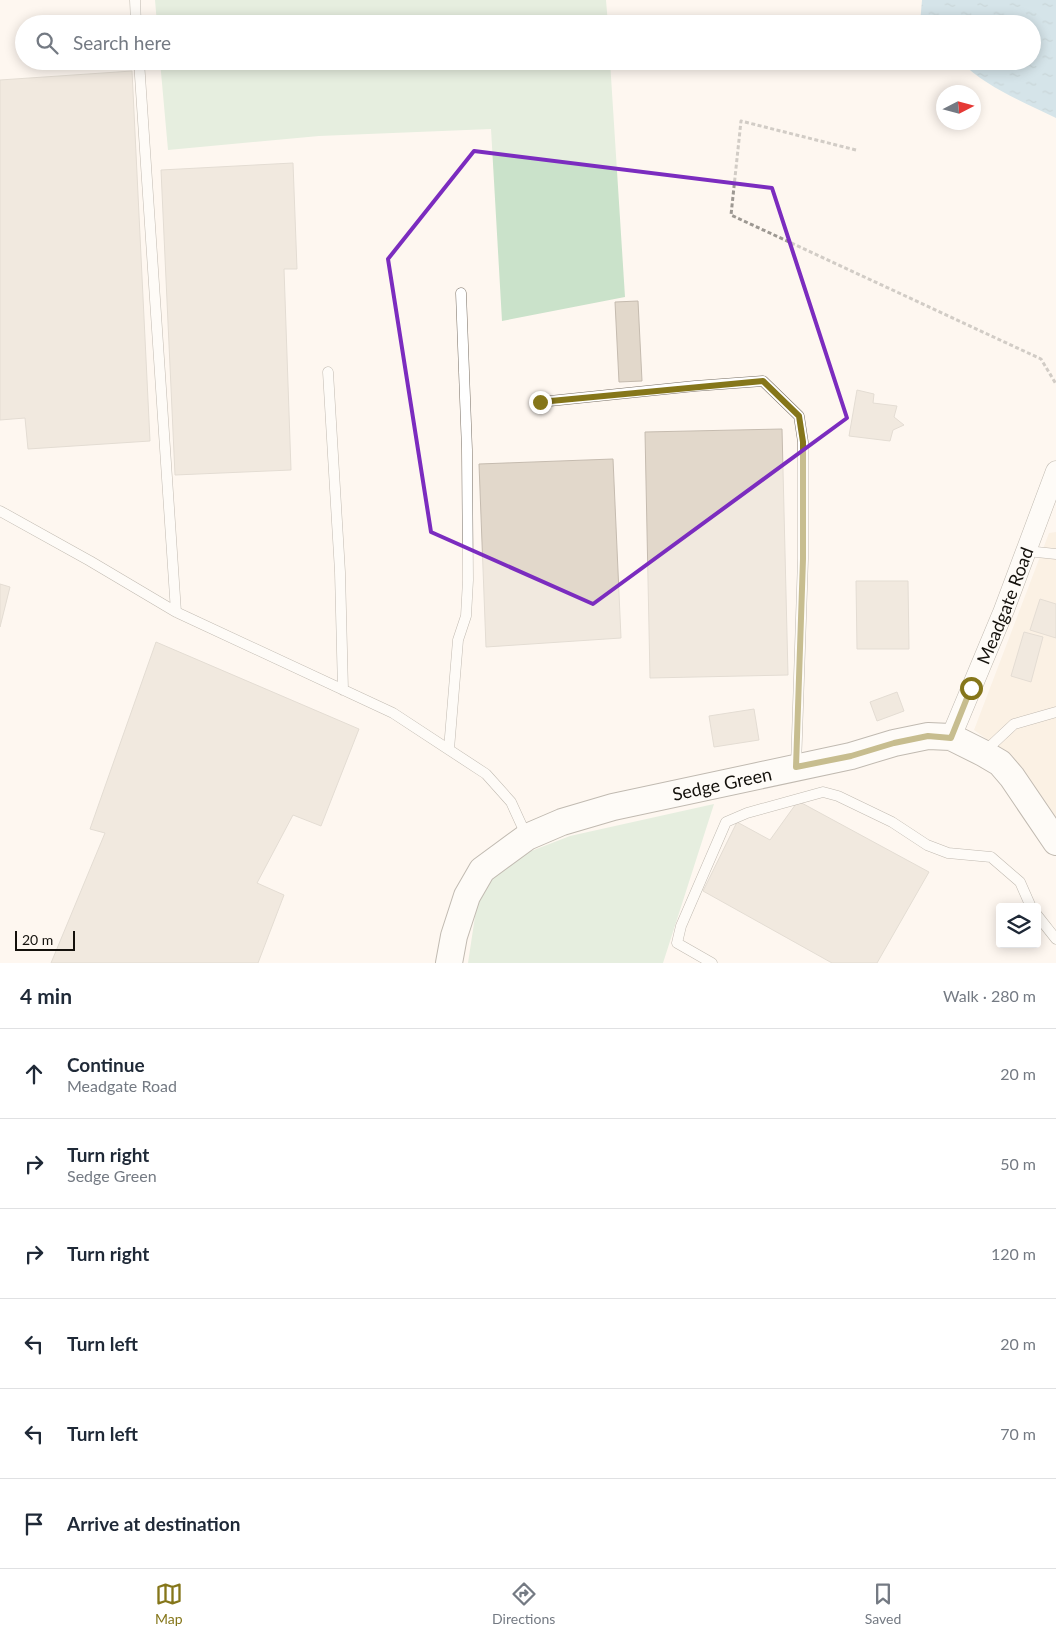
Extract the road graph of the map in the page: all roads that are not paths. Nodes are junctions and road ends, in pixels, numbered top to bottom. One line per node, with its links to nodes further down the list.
1 (134, 0): 2 (lane)
2 (135, 15)
3 (140, 70): 11 (lane)
4 (461, 293): 15 (lane)
5 (328, 372): 12 (lane)
6 (540, 402): 17 (lane)
7 (1056, 471): 9 (street, Meadgate Road)
8 (0, 511): 11 (lane)
9 (1027, 551): 10 (lane); 14 (street, Meadgate Road)
10 (1056, 554)
11 (176, 612): 12 (lane)
12 (344, 690): 15 (lane)
13 (1056, 712): 16 (lane)
14 (951, 738): 16 (street, Sedge Green); 17 (street, Sedge Green)
15 (449, 749): 18 (lane)
16 (983, 753): 19 (street, Sedge Green)
17 (796, 767): 18 (street, Sedge Green)
18 (527, 837): 23 (street, Sedge Green)
19 (1056, 842)
20 (1029, 903): 24 (lane)
21 (1041, 920): 22 (lane)
22 (1056, 939)
23 (449, 963)
24 (712, 963)

